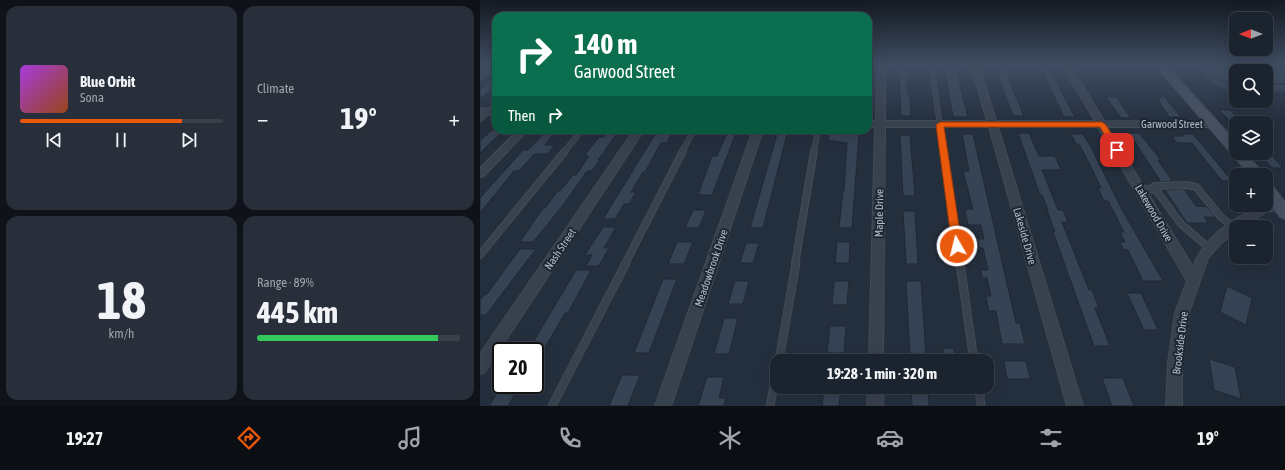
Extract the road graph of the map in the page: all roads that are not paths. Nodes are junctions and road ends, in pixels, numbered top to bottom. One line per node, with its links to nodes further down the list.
1 (880, 84): 14 (street, Maple Drive)
2 (933, 84): 15 (lane)
3 (980, 84): 16 (street, Lakeside Drive)
4 (1077, 84): 17 (street, Lakewood Drive)
5 (1177, 84): 13 (main road)
6 (1219, 84): 7 (lane)
7 (1229, 87)
8 (1273, 88): 9 (lane)
9 (1285, 88)
10 (488, 112): 11 (lane)
11 (480, 119)
12 (872, 124): 14 (street, Garwood Street)
13 (1213, 124): 17 (street, Garwood Street); 24 (main road)
14 (880, 125): 15 (street, Garwood Street); 40 (street, Maple Drive)
15 (940, 125): 16 (street, Garwood Street); 41 (lane)
16 (992, 125): 17 (street, Garwood Street); 51 (street, Lakeside Drive)
17 (1102, 125): 28 (street, Lakewood Drive)
18 (519, 134): 27 (street)
19 (579, 134): 37 (lane)
20 (636, 134): 42 (street, Nash Street)
21 (692, 134): 46 (lane)
22 (757, 134): 47 (street, Meadowbrook Drive)
23 (817, 134): 39 (lane)
24 (1229, 142)
25 (1244, 160): 26 (main road)
26 (1252, 168)
27 (480, 174)
28 (1139, 188): 29 (lane); 38 (street, Lakewood Drive)
29 (1156, 190): 34 (lane); 36 (lane)
30 (1273, 192): 32 (main road)
31 (1273, 195): 32 (main road)
32 (1283, 206): 33 (street, Brookside Drive)
33 (1245, 220)
34 (1229, 223)
35 (1229, 231): 36 (street, Brookside Drive)
36 (1209, 248): 38 (street, Brookside Drive)
37 (480, 255)
38 (1193, 279): 52 (street, Brookside Drive)
39 (780, 354)
40 (876, 354)
41 (973, 354)
42 (480, 367)
43 (772, 394): 48 (lane)
44 (876, 394): 49 (street)
45 (979, 394): 50 (lane)
46 (552, 406)
47 (663, 406)
48 (770, 406)
49 (875, 406)
50 (982, 406)
51 (1075, 406)
52 (1174, 406)

